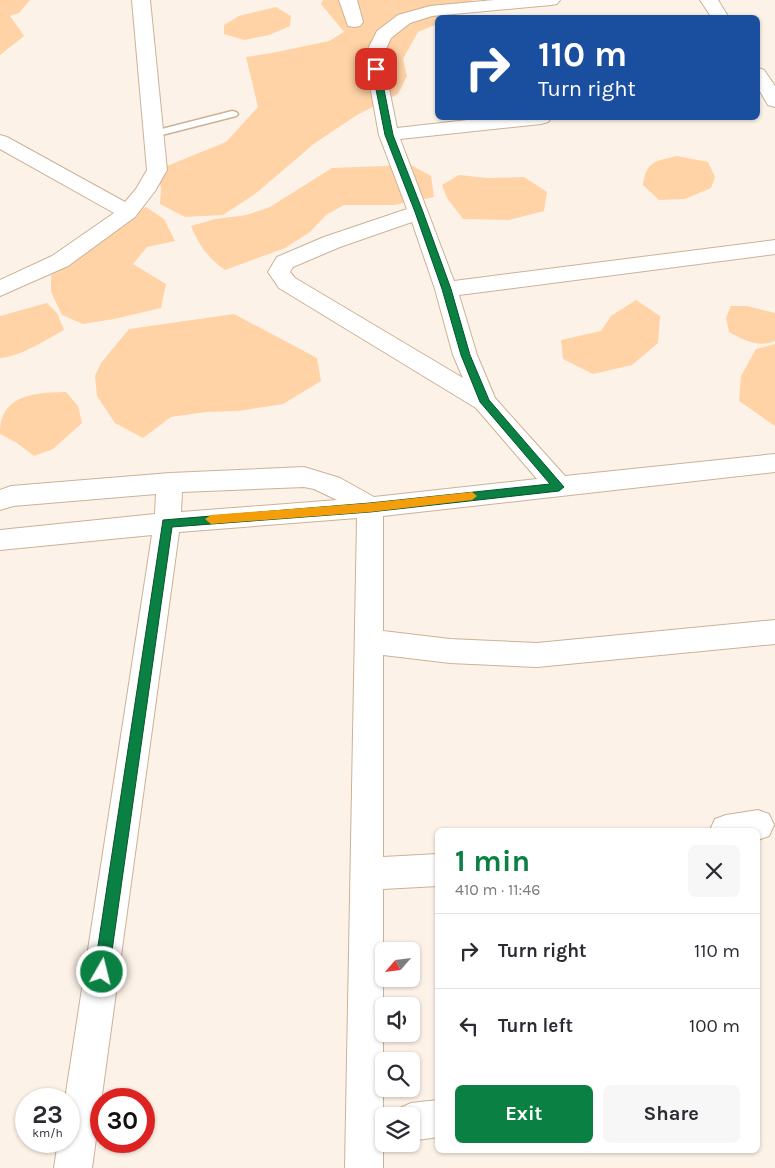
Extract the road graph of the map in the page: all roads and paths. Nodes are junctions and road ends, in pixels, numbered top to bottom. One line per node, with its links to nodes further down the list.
1 (141, 0): 11 (street)
2 (348, 0): 6 (street)
3 (551, 0): 12 (street)
4 (709, 0): 5 (street)
5 (719, 15)
6 (354, 22)
7 (760, 78): 8 (street)
8 (770, 97)
9 (232, 114): 11 (lane)
10 (520, 120): 12 (street)
11 (154, 134): 14 (street)
12 (389, 135): 15 (street)
13 (0, 140): 14 (street)
14 (128, 212): 17 (street)
15 (419, 212): 18 (street); 19 (street)
16 (775, 247): 18 (street)
17 (0, 289)
18 (446, 289): 19 (street)
19 (485, 402): 22 (street)
20 (775, 463): 22 (street)
21 (170, 483): 23 (street); 24 (street); 25 (street)
22 (559, 487): 24 (street)
23 (0, 500)
24 (370, 507): 25 (street); 28 (street)
25 (167, 523): 26 (street); 36 (street)
26 (0, 540)
27 (775, 632): 28 (street)
28 (368, 641): 32 (street)
29 (758, 825): 30 (street)
30 (739, 828)
31 (435, 870): 32 (street)
32 (366, 874): 35 (street)
33 (435, 1118): 34 (street)
34 (420, 1121)
35 (374, 1128): 37 (street)
36 (73, 1168)
37 (364, 1168)

